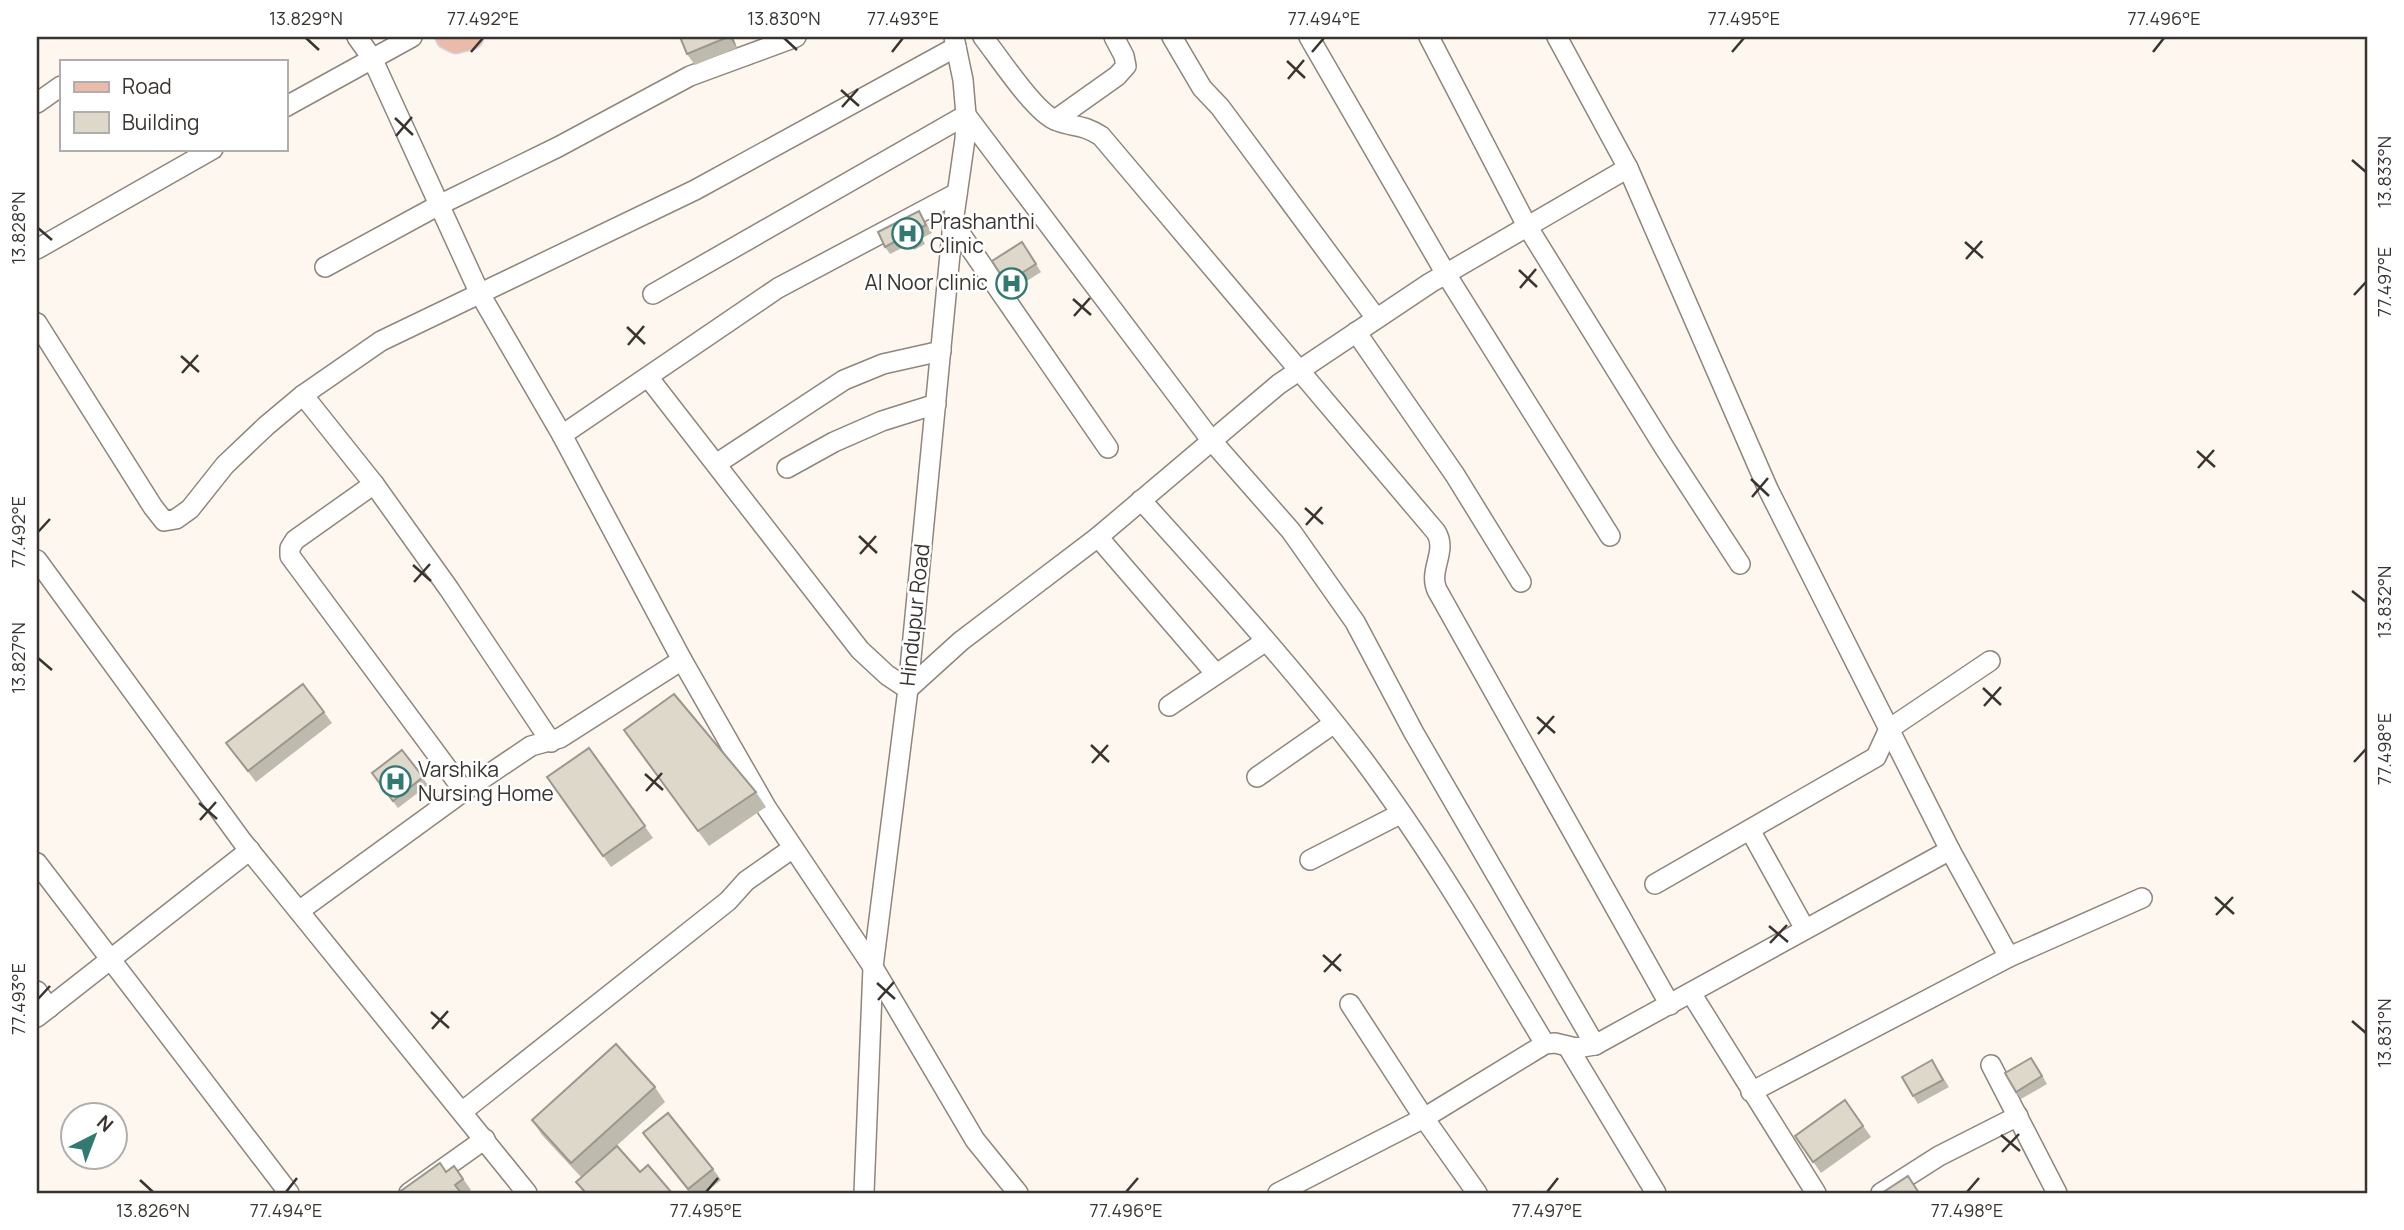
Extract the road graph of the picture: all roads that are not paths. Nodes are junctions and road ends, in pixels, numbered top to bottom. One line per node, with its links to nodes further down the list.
1 (357, 37): 13 (street)
2 (412, 37): 13 (street)
3 (448, 37): 4 (main road)
4 (471, 37)
5 (796, 37): 22 (street)
6 (983, 37): 18 (street)
7 (1114, 37): 18 (street)
8 (1172, 37): 30 (street)
9 (1309, 37): 27 (street)
10 (1429, 37): 24 (street)
11 (1557, 37): 20 (street)
12 (955, 42): 17 (street, Hindupur Road); 29 (street)
13 (372, 58): 16 (street); 22 (street)
14 (60, 87): 15 (street)
15 (37, 103)
16 (287, 106)
17 (966, 115): 21 (street, Hindupur Road); 28 (street); 39 (street)
18 (1055, 120): 34 (street)
19 (211, 150): 25 (street)
20 (1628, 167): 24 (street); 57 (street)
21 (957, 193): 23 (street, Hindupur Road); 35 (street)
22 (439, 205): 26 (street); 29 (street)
23 (953, 223): 33 (street, Hindupur Road); 40 (street)
24 (1527, 226): 27 (street); 48 (street)
25 (38, 246)
26 (325, 267)
27 (1446, 274): 30 (street); 45 (street)
28 (653, 294)
29 (480, 295): 36 (street); 38 (street)
30 (1377, 318): 32 (street)
31 (37, 323): 36 (street)
32 (1356, 332): 34 (street); 49 (street)
33 (941, 351): 37 (street, Hindupur Road); 41 (street)
34 (1298, 371): 39 (street); 78 (street)
35 (648, 377): 38 (street); 41 (street)
36 (303, 395): 43 (street)
37 (936, 404): 42 (street); 54 (street, Hindupur Road)
38 (562, 435): 51 (street)
39 (1211, 440): 44 (street); 81 (street)
40 (1108, 447)
41 (716, 464): 54 (street)
42 (787, 468)
43 (374, 484): 58 (street); 60 (street)
44 (1141, 500): 46 (street); 50 (street)
45 (1610, 536)
46 (1098, 537): 53 (street); 54 (street)
47 (37, 560): 65 (street)
48 (1740, 564)
49 (1521, 582)
50 (1266, 641): 53 (street); 56 (street)
51 (682, 660): 58 (street); 63 (street)
52 (1990, 661): 57 (street)
53 (1216, 674): 55 (street)
54 (908, 689): 74 (street, Hindupur Road)
55 (1169, 706)
56 (1333, 723): 59 (street); 61 (street)
57 (1889, 729): 62 (street); 64 (street)
58 (551, 742): 60 (street)
59 (1257, 777)
60 (464, 791): 70 (street)
61 (1400, 814): 66 (street); 80 (street)
62 (1750, 830): 68 (street); 71 (street)
63 (793, 848): 74 (street); 85 (street)
64 (1950, 849): 71 (street); 72 (street)
65 (250, 850): 70 (street); 73 (street)
66 (1310, 860)
67 (37, 863): 73 (street)
68 (1655, 884)
69 (2142, 898): 72 (street)
70 (299, 911): 85 (street)
71 (1805, 929): 76 (street)
72 (2010, 957): 84 (street)
73 (111, 959): 79 (street); 90 (street)
74 (873, 967): 93 (street, Hindupur Road); 94 (street)
75 (37, 991): 79 (street)
76 (1691, 993): 78 (street); 84 (street)
77 (1350, 1004): 87 (street)
78 (1670, 1005): 81 (street)
79 (43, 1013)
80 (1545, 1044): 82 (street); 87 (street)
81 (1595, 1045): 82 (street)
82 (1568, 1047): 97 (street)
83 (1991, 1065): 86 (street)
84 (1751, 1092): 98 (street)
85 (463, 1111): 88 (street)
86 (2018, 1116): 89 (street); 99 (street)
87 (1424, 1118): 95 (street); 96 (street)
88 (485, 1139): 91 (street); 92 (street)
89 (2052, 1192)
90 (289, 1193)
91 (409, 1193)
92 (527, 1193)
93 (864, 1193)
94 (1018, 1193)
95 (1278, 1193)
96 (1477, 1193)
97 (1656, 1193)
98 (1816, 1193)
99 (1881, 1193)

